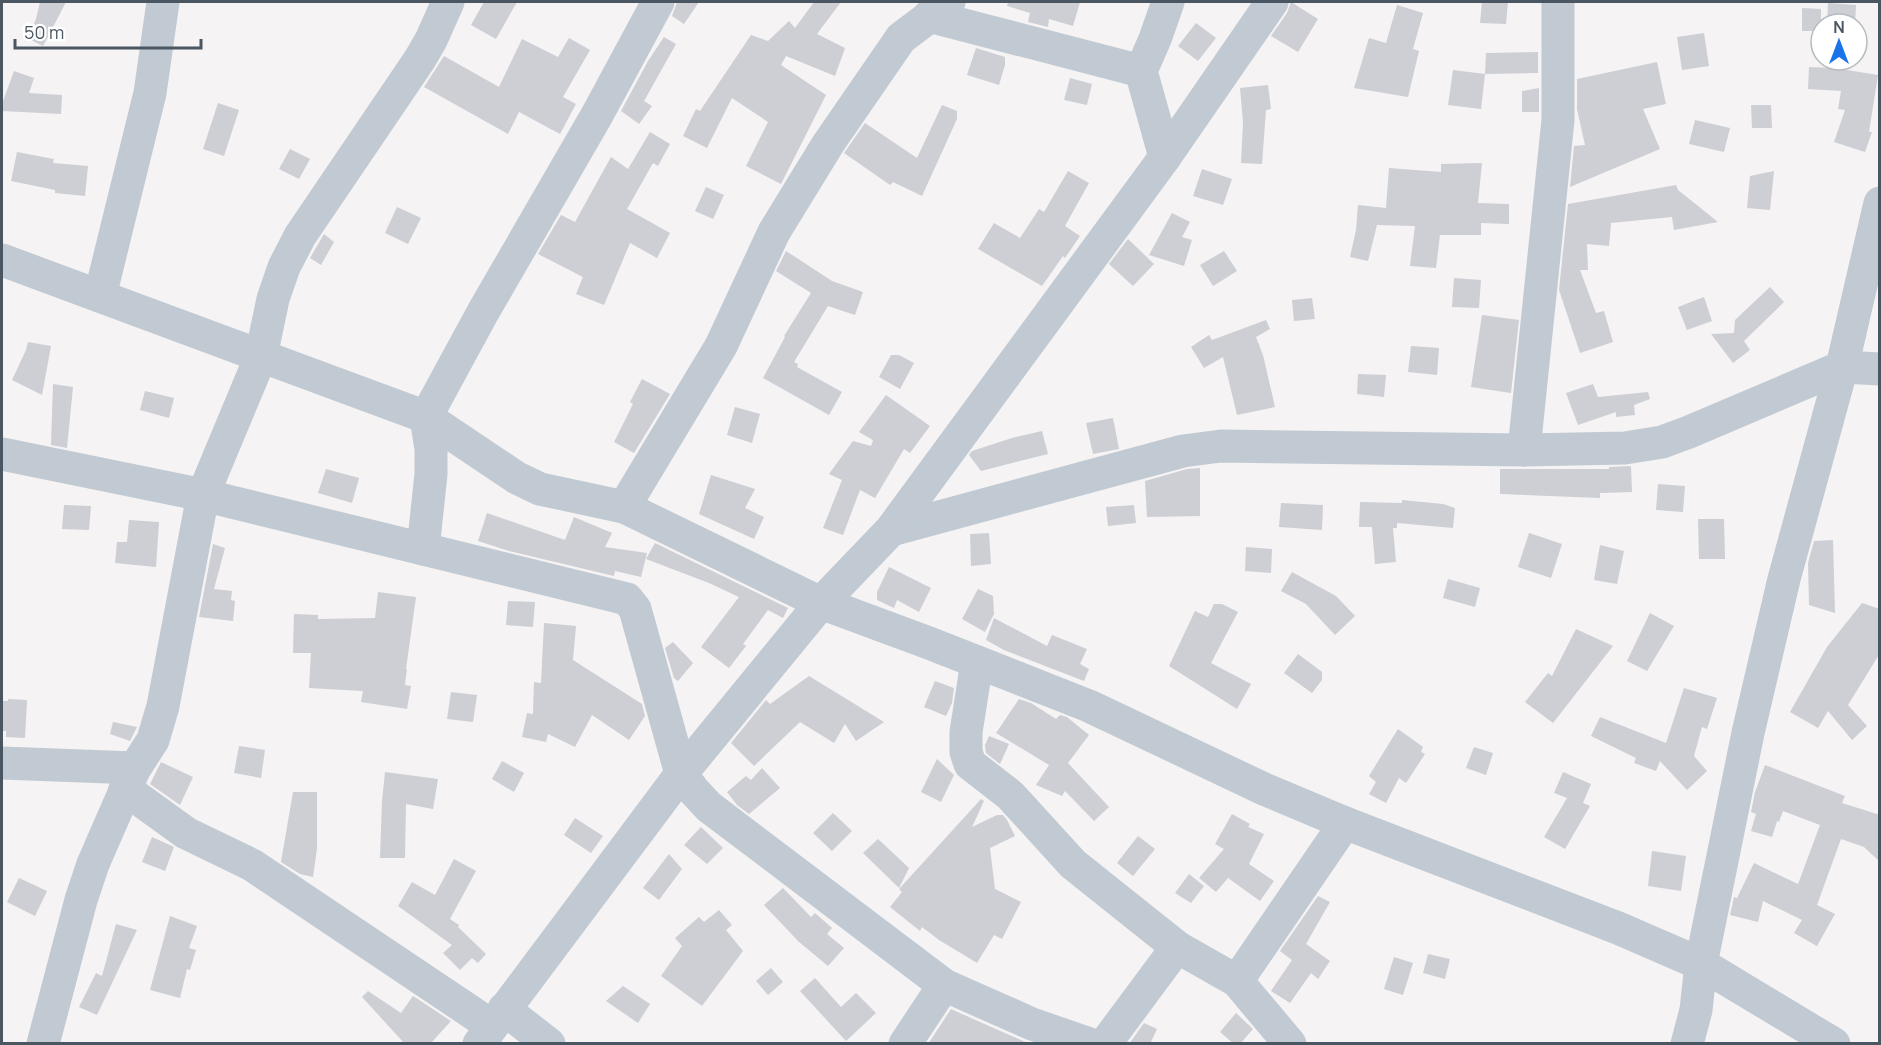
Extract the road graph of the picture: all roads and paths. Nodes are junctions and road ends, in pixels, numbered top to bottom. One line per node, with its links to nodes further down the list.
1 (164, 2): 12 (street)
2 (448, 2): 13 (street)
3 (658, 2): 16 (street)
4 (1168, 2): 8 (street)
5 (1272, 2): 9 (street)
6 (1558, 2): 17 (street)
7 (939, 9): 8 (street); 20 (street)
8 (1142, 71): 9 (street)
9 (1165, 157): 21 (street)
10 (1880, 203): 14 (street)
11 (2, 260): 12 (street)
12 (100, 296): 13 (street)
13 (261, 356): 16 (street); 19 (street)
14 (1842, 367): 15 (street); 17 (street); 30 (street)
15 (1880, 369)
16 (426, 417): 20 (street); 22 (street)
17 (1524, 450): 21 (street)
18 (2, 454): 19 (street)
19 (203, 495): 22 (street); 27 (street)
20 (624, 507): 23 (street)
21 (891, 530): 23 (street)
22 (423, 549): 26 (street)
23 (821, 603): 24 (street); 26 (street)
24 (977, 662): 28 (street); 29 (street)
25 (2, 763): 27 (street)
26 (681, 774): 32 (street); 33 (street)
27 (130, 779): 33 (street); 34 (street)
28 (1345, 824): 30 (street); 31 (street)
29 (1177, 947): 31 (street); 38 (street)
30 (1701, 964): 40 (street); 41 (street)
31 (1237, 981): 39 (street)
32 (944, 985): 36 (street); 37 (street)
33 (492, 1026): 35 (street)
34 (44, 1044)
35 (549, 1044)
36 (905, 1044)
37 (1090, 1044)
38 (1105, 1044)
39 (1290, 1044)
40 (1687, 1044)
41 (1834, 1044)

